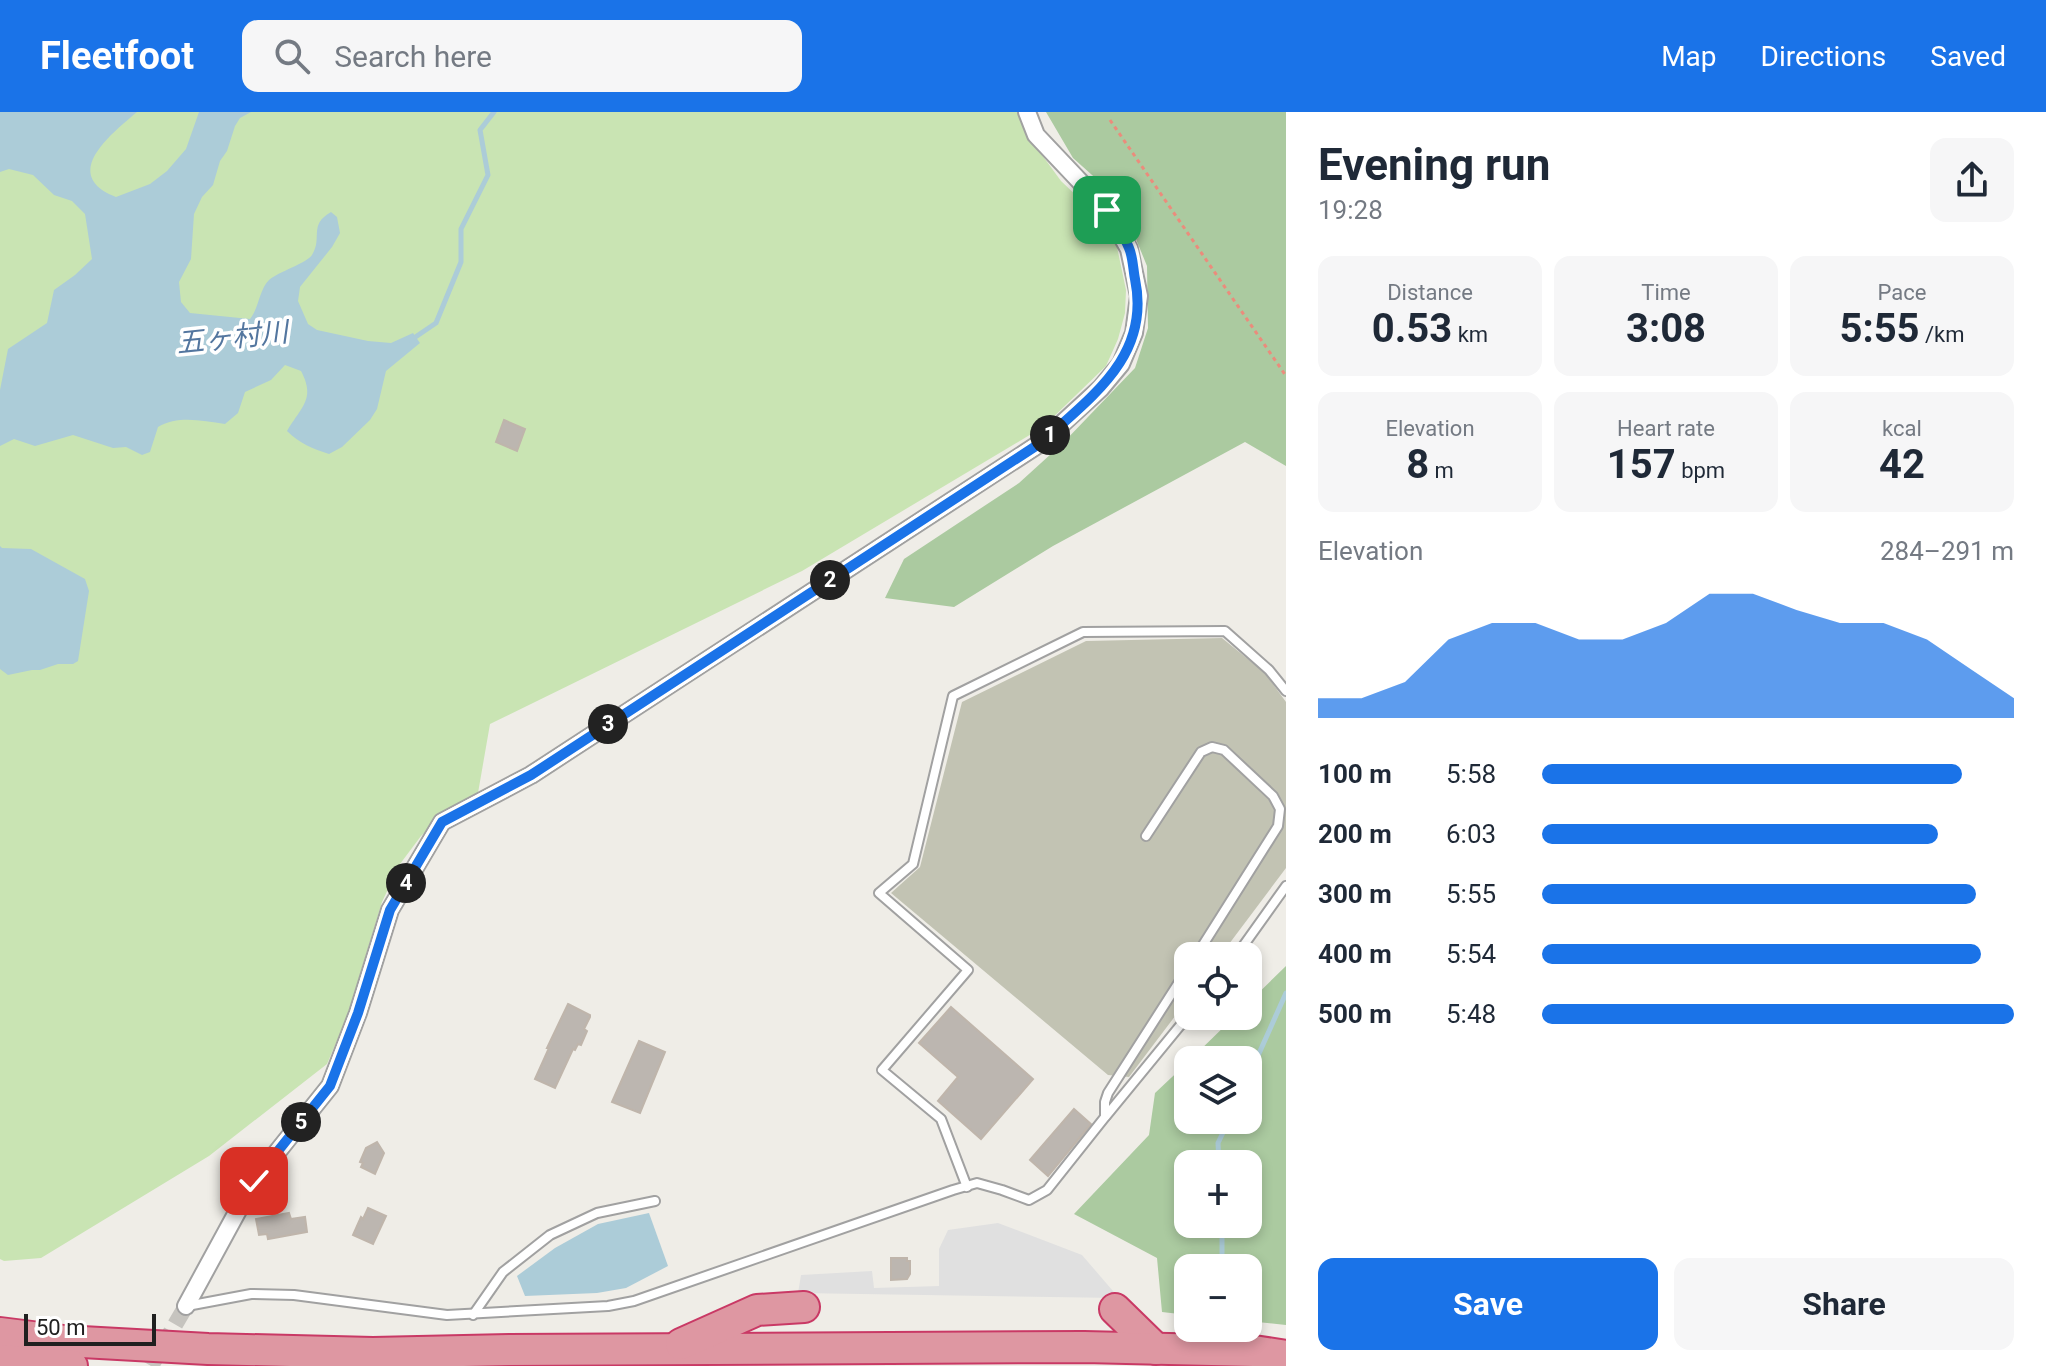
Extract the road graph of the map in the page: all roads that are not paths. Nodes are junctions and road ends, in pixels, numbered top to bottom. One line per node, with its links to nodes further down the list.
1 (1027, 112): 12 (street)
2 (1286, 691): 10 (lane)
3 (1146, 836): 5 (lane)
4 (1286, 886): 6 (lane)
5 (1205, 942)
6 (1246, 942)
7 (1174, 990): 9 (lane)
8 (1176, 1030): 9 (lane)
9 (1105, 1117): 10 (lane)
10 (967, 1187): 15 (lane)
11 (655, 1201): 15 (lane)
12 (186, 1306): 15 (lane)
13 (804, 1307): 18 (highway)
14 (1115, 1309): 17 (highway)
15 (473, 1315)
16 (0, 1333): 18 (highway)
17 (1156, 1349): 18 (highway); 19 (highway)
18 (668, 1350)
19 (1286, 1356)
20 (0, 1360): 21 (highway)
21 (72, 1366)

